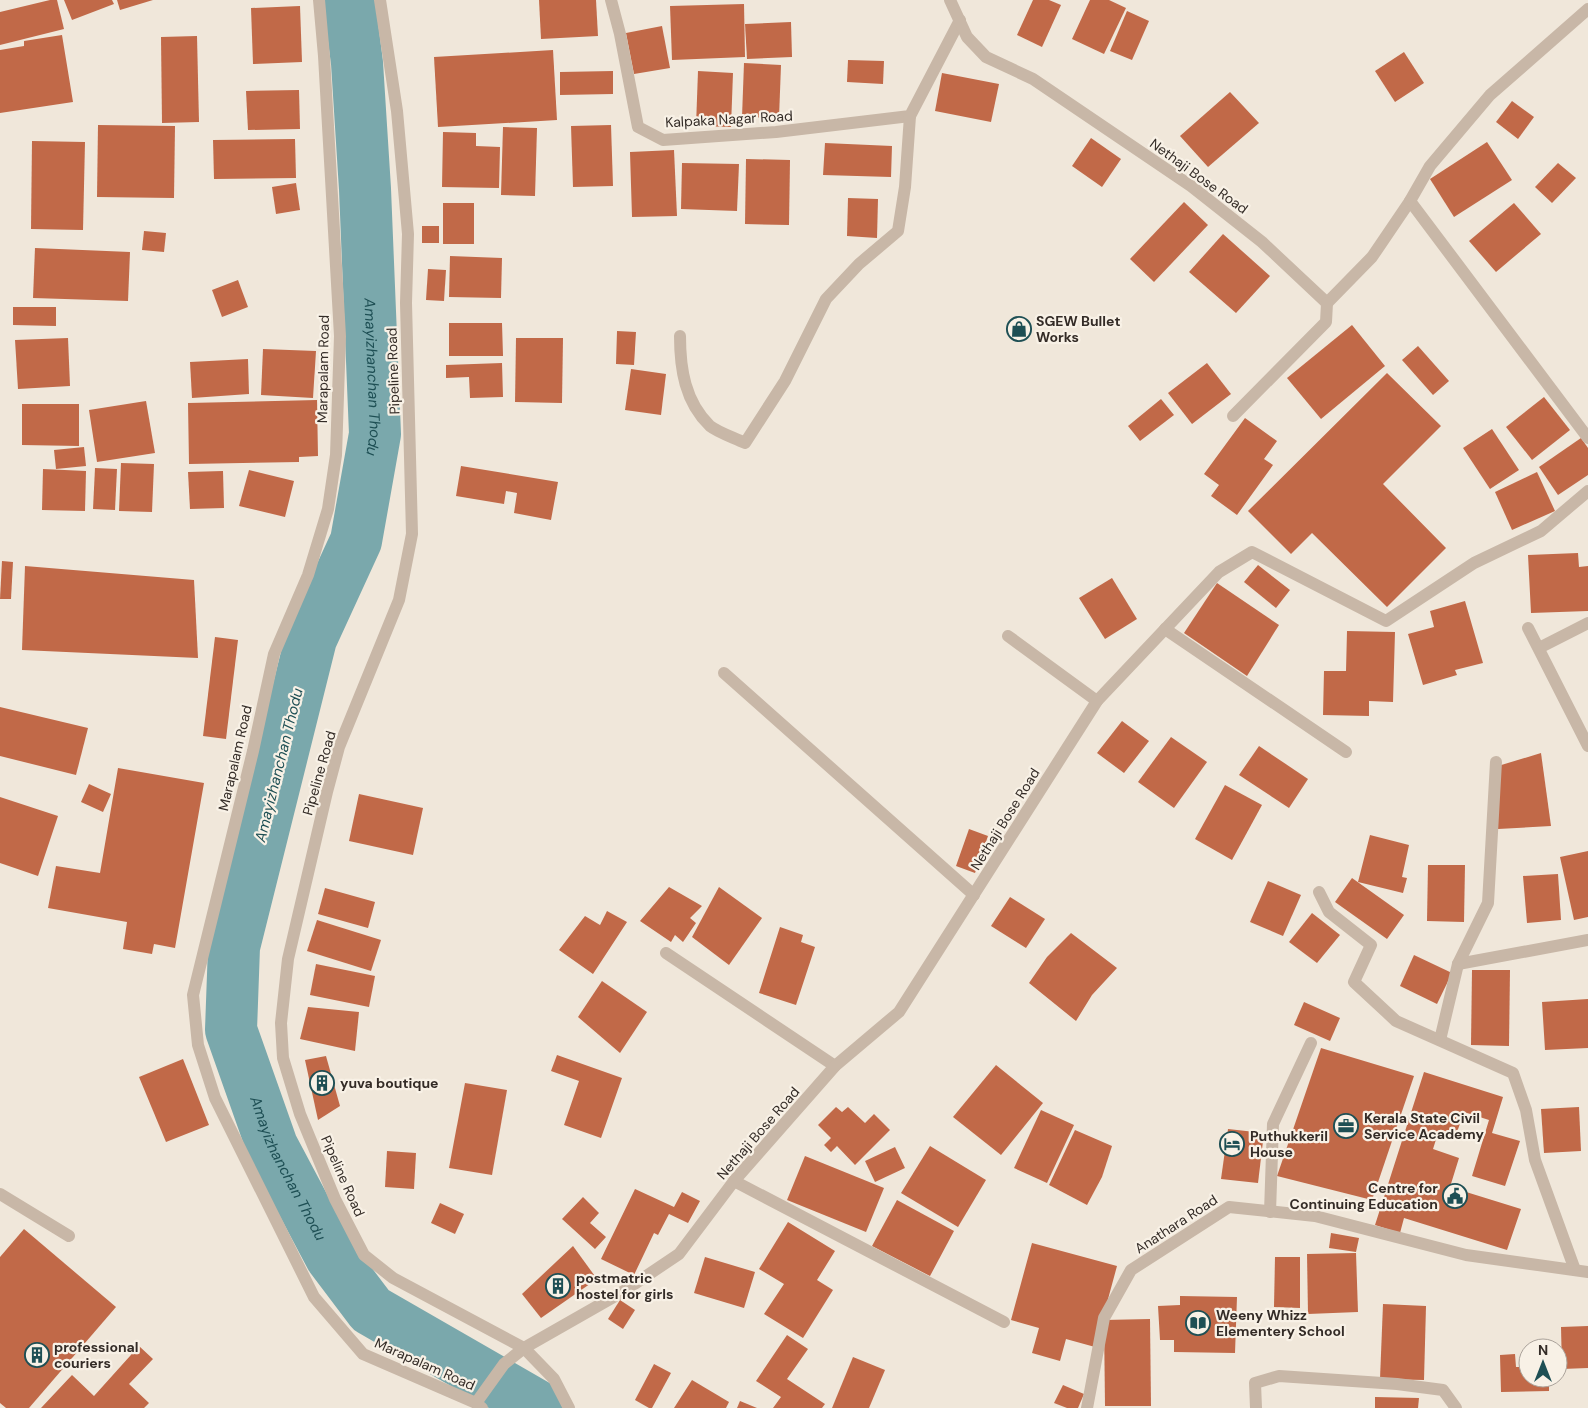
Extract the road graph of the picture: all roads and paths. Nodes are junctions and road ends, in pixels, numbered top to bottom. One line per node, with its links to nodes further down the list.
1 (318, 0): 39 (street, Marapalam Road)
2 (380, 0): 38 (street, Pipeline Road)
3 (612, 0): 7 (street, Kalpaka Nagar Road)
4 (950, 0): 6 (street, Nethaji Bose Road)
5 (1588, 9): 8 (street)
6 (960, 20): 7 (street); 9 (street, Nethaji Bose Road)
7 (910, 116): 10 (street)
8 (1410, 201): 9 (street); 12 (street)
9 (1327, 303): 11 (street)
10 (680, 336)
11 (1233, 416)
12 (1588, 438)
13 (1588, 491): 16 (street, Nethaji Bose Road)
14 (1588, 623): 18 (street)
15 (1528, 628): 18 (street)
16 (1165, 629): 20 (street, Nethaji Bose Road); 22 (street)
17 (1008, 636): 20 (street)
18 (1539, 648): 21 (street)
19 (724, 673): 25 (street)
20 (1097, 701): 25 (street, Nethaji Bose Road)
21 (1588, 746)
22 (1346, 752)
23 (1496, 762): 28 (street)
24 (1319, 892): 29 (street)
25 (974, 896): 31 (street, Nethaji Bose Road)
26 (1588, 940): 28 (street)
27 (666, 953): 31 (street)
28 (1458, 964): 29 (street)
29 (1440, 1040): 36 (street)
30 (1311, 1042): 34 (street)
31 (835, 1066): 32 (street, Nethaji Bose Road)
32 (734, 1182): 37 (street); 38 (street, Nethaji Bose Road)
33 (0, 1194): 35 (street)
34 (1270, 1212): 36 (street, Anathara Road); 41 (street, Anathara Road)
35 (69, 1236)
36 (1582, 1271)
37 (1004, 1322)
38 (524, 1348): 39 (street, Nethaji Bose Road); 40 (street, Pipeline Road)
39 (480, 1402)
40 (569, 1408)
41 (1087, 1408)
42 (1256, 1408): 43 (street)
43 (1456, 1408)

